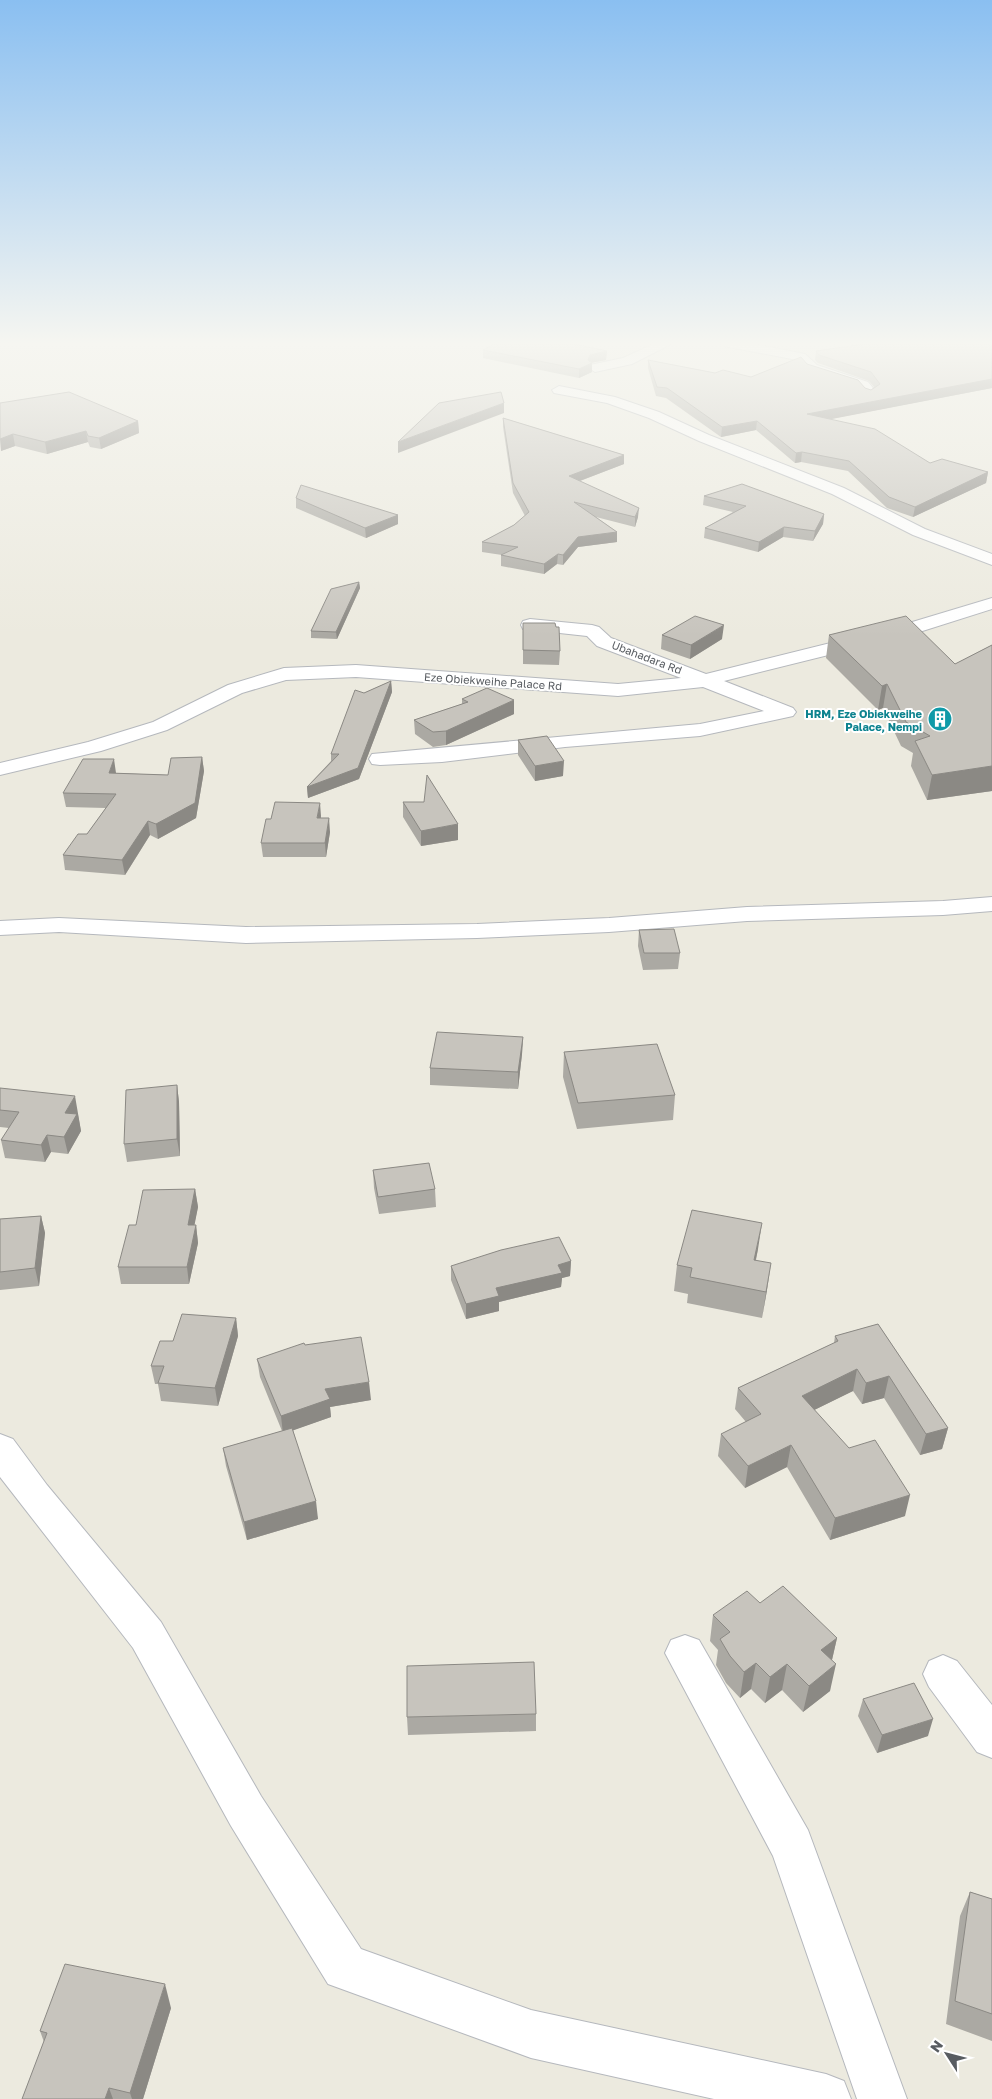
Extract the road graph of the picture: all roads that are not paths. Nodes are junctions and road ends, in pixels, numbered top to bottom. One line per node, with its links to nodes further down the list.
1 (709, 440): 2 (street)
2 (992, 560)
3 (992, 603): 5 (street, Eze Obiekweihe Palace Rd)
4 (530, 625): 5 (street, Ubahadara Rd)
5 (706, 680): 7 (street, Eze Obiekweihe Palace Rd); 8 (street, Ubahadara Rd)
6 (0, 750): 7 (street)
7 (75, 752): 9 (street, Eze Obiekweihe Palace Rd)
8 (380, 759)
9 (0, 769)
10 (992, 904): 11 (street)
11 (0, 928)
12 (0, 1449): 16 (street)
13 (685, 1653): 17 (street)
14 (943, 1674): 15 (street)
15 (992, 1738)
16 (826, 2099)
17 (882, 2099)

